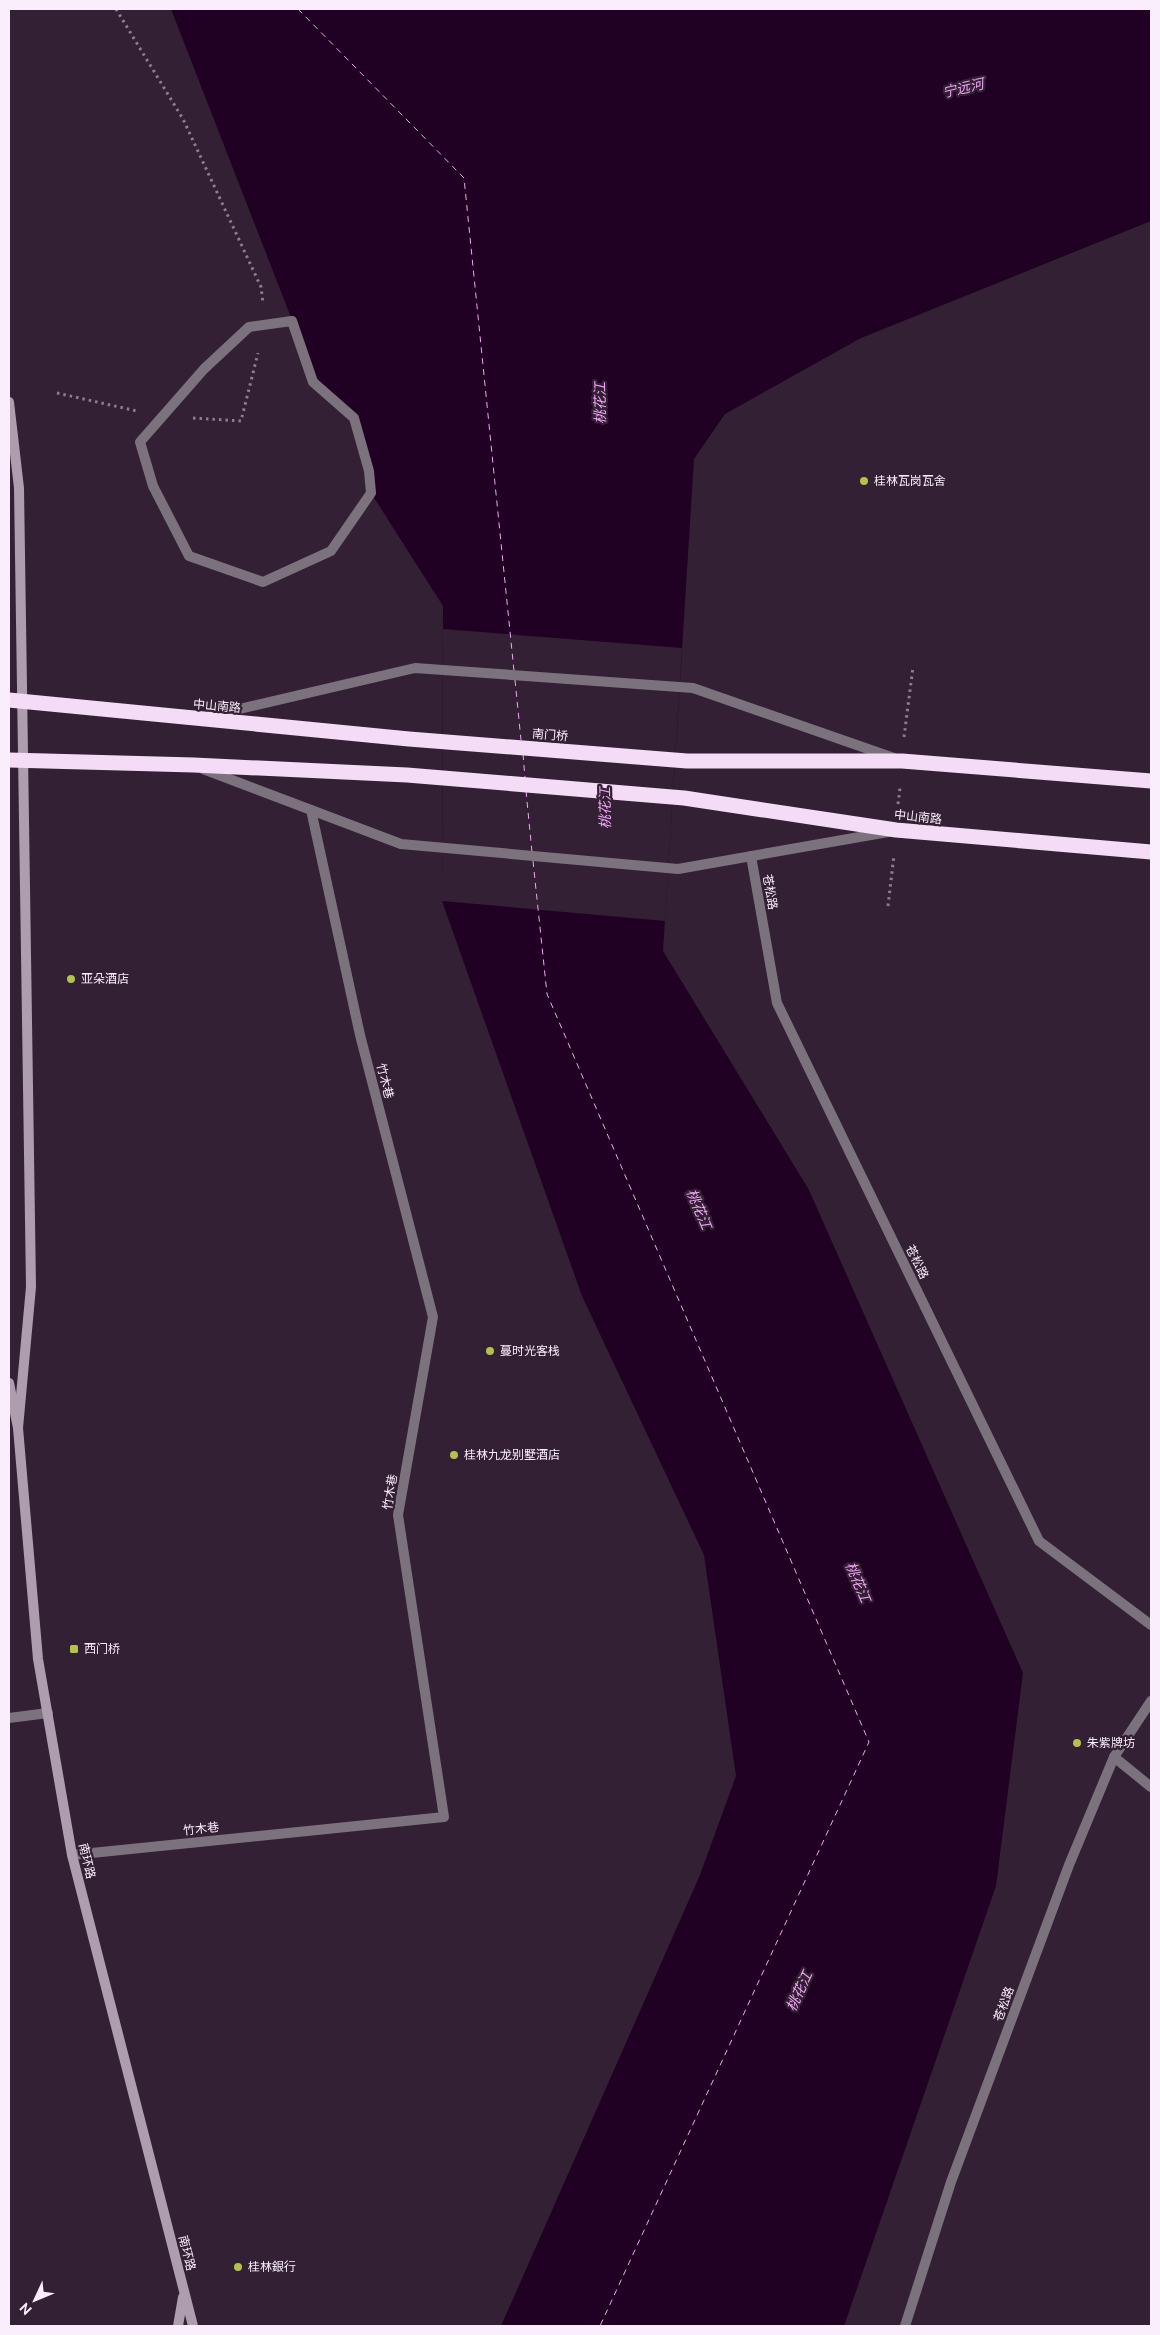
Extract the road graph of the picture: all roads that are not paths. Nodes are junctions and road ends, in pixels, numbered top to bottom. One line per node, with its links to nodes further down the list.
1 (9, 402): 3 (main road, 南环路)
2 (162, 417): 2 (street)
3 (15, 701): 4 (highway, 中山南路); 6 (main road, 南环路)
4 (197, 719): 5 (highway, 中山南路); 7 (street)
5 (409, 739): 7 (highway, 南门桥)
6 (15, 761): 8 (highway); 15 (main road, 南环路)
7 (902, 761): 9 (highway)
8 (194, 765): 10 (street); 11 (highway, 中山南路)
9 (1151, 781)
10 (311, 810): 13 (street); 22 (street, 竹木巷)
11 (896, 830): 12 (highway, 中山南路); 13 (street)
12 (1151, 852)
13 (751, 856): 16 (street, 苍松路)
14 (9, 1383): 15 (main road, 南环路)
15 (18, 1428): 18 (main road, 南环路)
16 (1151, 1625)
17 (1151, 1701): 20 (street, 苍松路)
18 (48, 1713): 19 (street); 22 (main road, 南环路)
19 (9, 1718)
20 (1114, 1757): 21 (street); 26 (street, 苍松路)
21 (1151, 1787)
22 (72, 1855): 23 (main road, 南环路)
23 (184, 2291): 24 (main road, 南环路); 25 (main road, 南环路)
24 (178, 2326)
25 (193, 2326)
26 (905, 2326)

